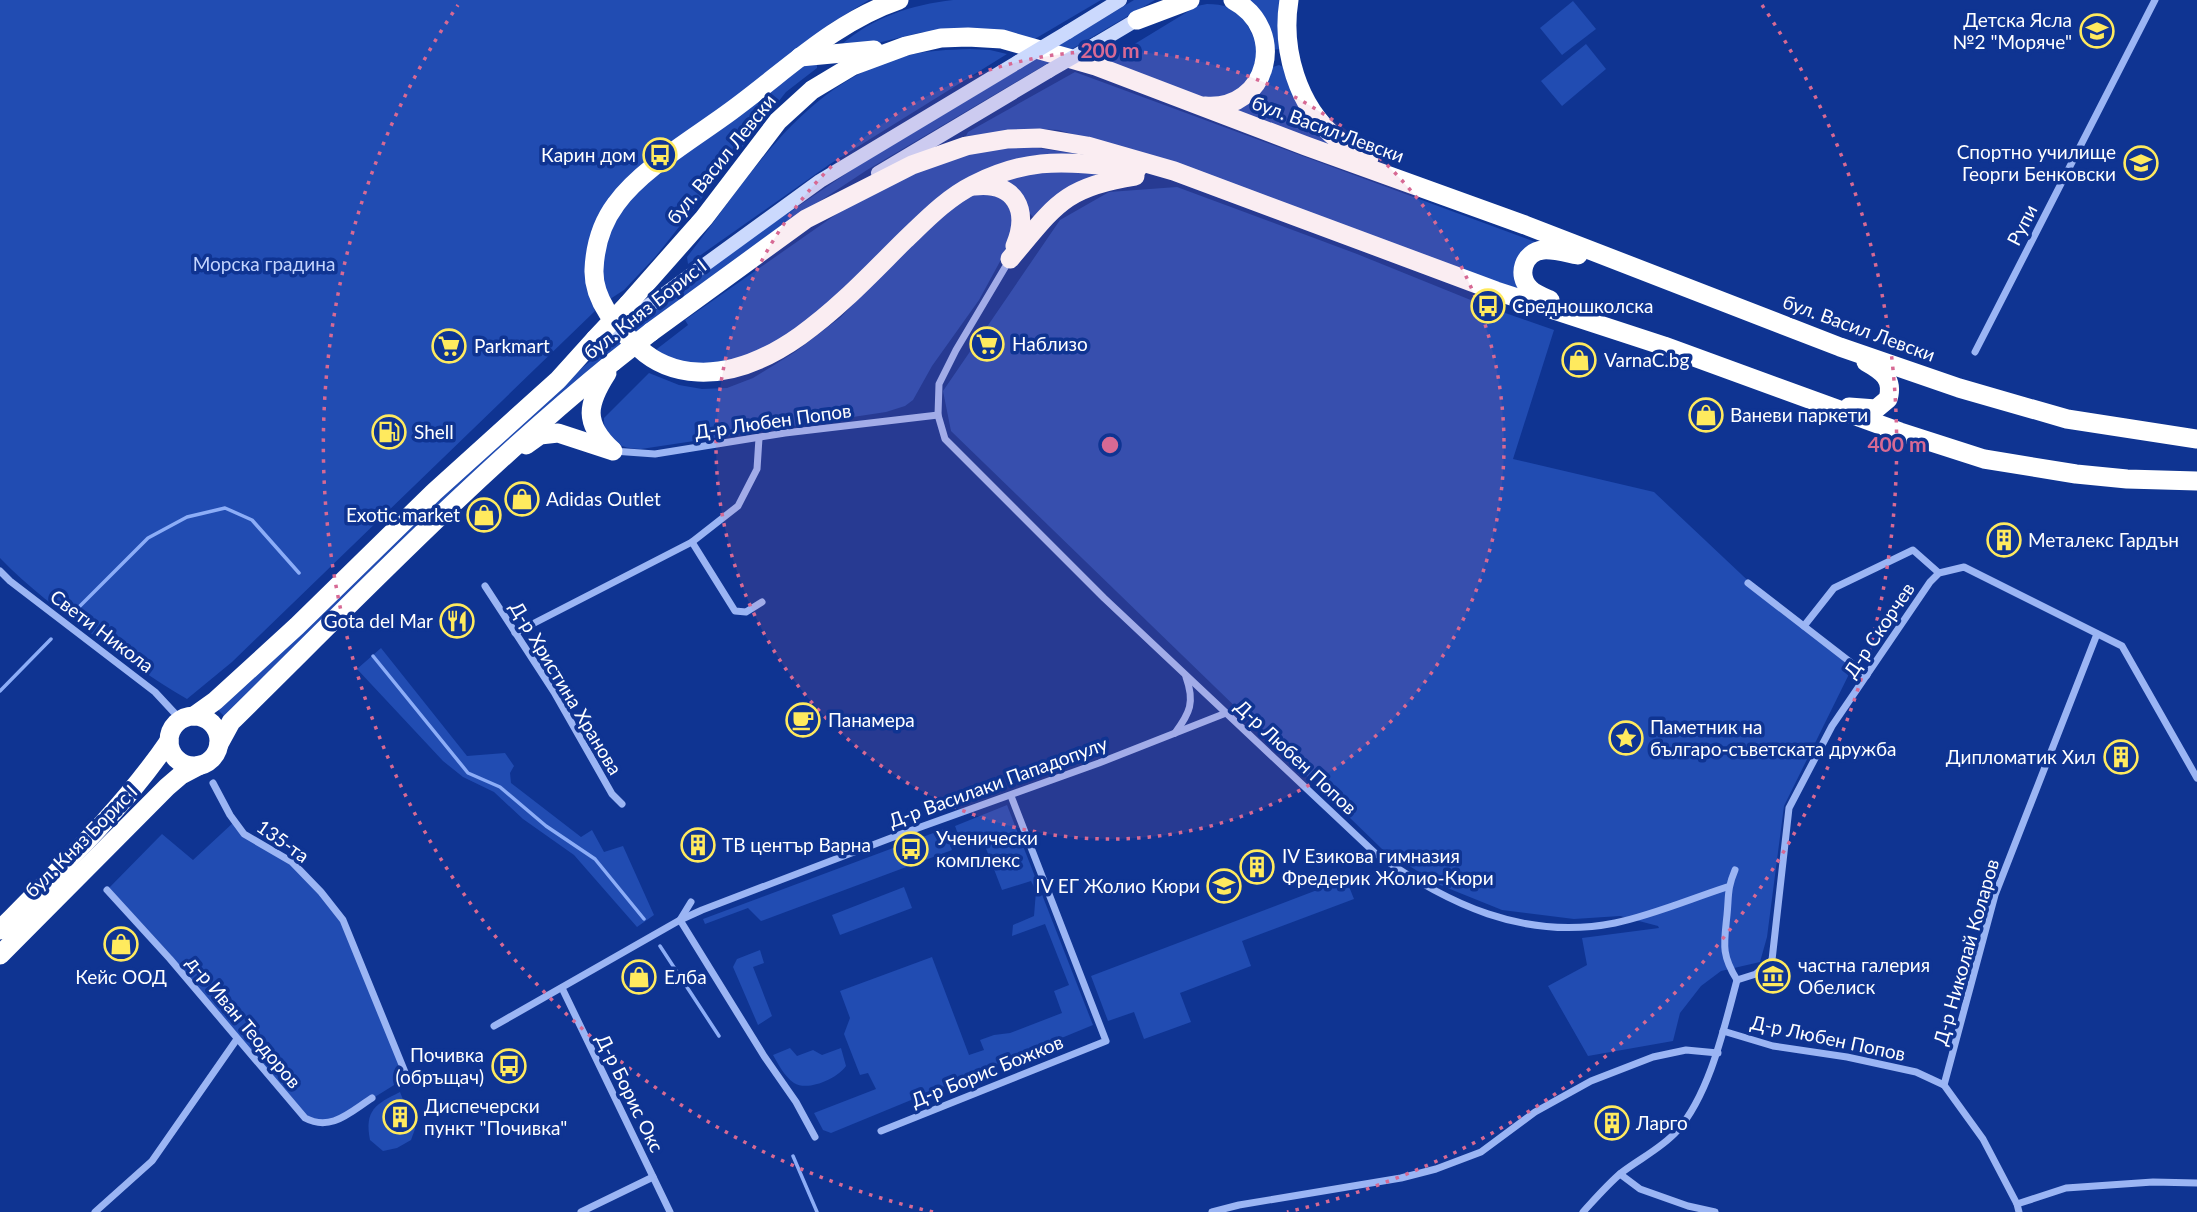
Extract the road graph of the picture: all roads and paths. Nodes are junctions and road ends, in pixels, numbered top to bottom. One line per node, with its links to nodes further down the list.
1 (899, 0): 10 (highway)
2 (1120, 0): 19 (main road, бул. Княз Борис I, bridge)
3 (1171, 0): 8 (main road, бул. Княз Борис I)
4 (1190, 0): 8 (highway)
5 (1233, 0): 11 (highway)
6 (1289, 0): 14 (highway)
7 (2155, 0): 22 (street, Рупи)
8 (1137, 20): 16 (main road, бул. Княз Борис I, bridge)
9 (906, 46): 10 (highway); 11 (highway, бул. Васил Левски); 19 (highway, бул. Васил Левски)
10 (800, 57): 15 (highway)
11 (1200, 106): 14 (highway, бул. Васил Левски)
12 (1174, 171): 13 (highway); 15 (highway); 16 (highway)
13 (1202, 181): 17 (highway); 20 (highway)
14 (1413, 183): 18 (highway, бул. Васил Левски)
15 (969, 187): 17 (highway)
16 (806, 219): 23 (highway, бул. Княз Борис I, bridge)
17 (1010, 259): 25 (street, Д-р Любен Попов)
18 (1613, 260): 20 (highway); 21 (highway, бул. Васил Левски)
19 (633, 309): 43 (highway, бул. Васил Левски, bridge)
20 (1590, 321): 24 (highway)
21 (1840, 347): 24 (highway); 27 (highway, бул. Васил Левски)
22 (1975, 352)
23 (613, 362): 28 (highway); 29 (highway, бул. Княз Борис I)
24 (1830, 406): 30 (highway)
25 (939, 415): 26 (street, Д-р Любен Попов); 40 (street, Д-р Любен Попов)
26 (759, 438): 28 (street, Д-р Любен Попов); 31 (street)
27 (2197, 439)
28 (613, 451): 29 (highway)
29 (484, 473): 46 (highway, бул. Княз Борис I)
30 (2197, 481)
31 (692, 542): 36 (street); 38 (street)
32 (0, 571): 43 (street, Свети Никола)
33 (1939, 573): 37 (street); 39 (street, Д-р Скорчев); 41 (street, Д-р Скорчев)
34 (1748, 583): 37 (street)
35 (485, 586): 38 (street, Д-р Христина Хранова)
36 (762, 602)
37 (1804, 626): 41 (street)
38 (516, 633): 51 (street, Д-р Христина Хранова)
39 (2097, 634): 48 (street, Д-р Скорчев); 66 (street, Д-р Николай Коларов)
40 (1185, 673): 42 (street, Д-р Любен Попов); 44 (street)
41 (1867, 675): 59 (street, Д-р Скорчев)
42 (1226, 713): 44 (street, Д-р Василаки Пападопулу); 53 (street, Д-р Любен Попов)
43 (188, 718): 45 (highway); 46 (highway)
44 (1175, 734): 50 (street, Д-р Василаки Пападопулу)
45 (169, 741): 47 (highway); 57 (highway, бул. Княз Борис I)
46 (219, 744): 47 (highway)
47 (200, 765): 58 (highway, бул. Княз Борис I)
48 (2197, 778)
49 (214, 783): 65 (street, 135-та)
50 (1011, 796): 56 (street, Д-р Василаки Пападопулу); 68 (street, Д-р Борис Божков)
51 (622, 804)
52 (1735, 870): 53 (street)
53 (1727, 887): 59 (street)
54 (107, 890): 63 (street, д-р Иван Теодоров)
55 (691, 902): 56 (street)
56 (680, 920): 60 (street, Д-р Василаки Пападопулу); 69 (street)
57 (0, 930)
58 (0, 955)
59 (1737, 980): 62 (street)
60 (562, 988): 61 (street, Д-р Василаки Пападопулу); 71 (street, Д-р Борис Окс)
61 (494, 1026)
62 (1723, 1031): 64 (street); 66 (street, Д-р Любен Попов)
63 (237, 1039): 67 (street, д-р Иван Теодоров); 74 (street)
64 (1718, 1053): 70 (street); 77 (street)
65 (407, 1077)
66 (1944, 1085): 73 (street)
67 (372, 1098)
68 (881, 1131)
69 (815, 1137)
70 (1620, 1174): 78 (street); 79 (street)
71 (653, 1177): 75 (street); 76 (street, Д-р Борис Окс)
72 (2197, 1183): 73 (street)
73 (2018, 1208)
74 (95, 1212)
75 (581, 1212)
76 (670, 1212)
77 (1212, 1212)
78 (1583, 1212)
79 (1715, 1212)

